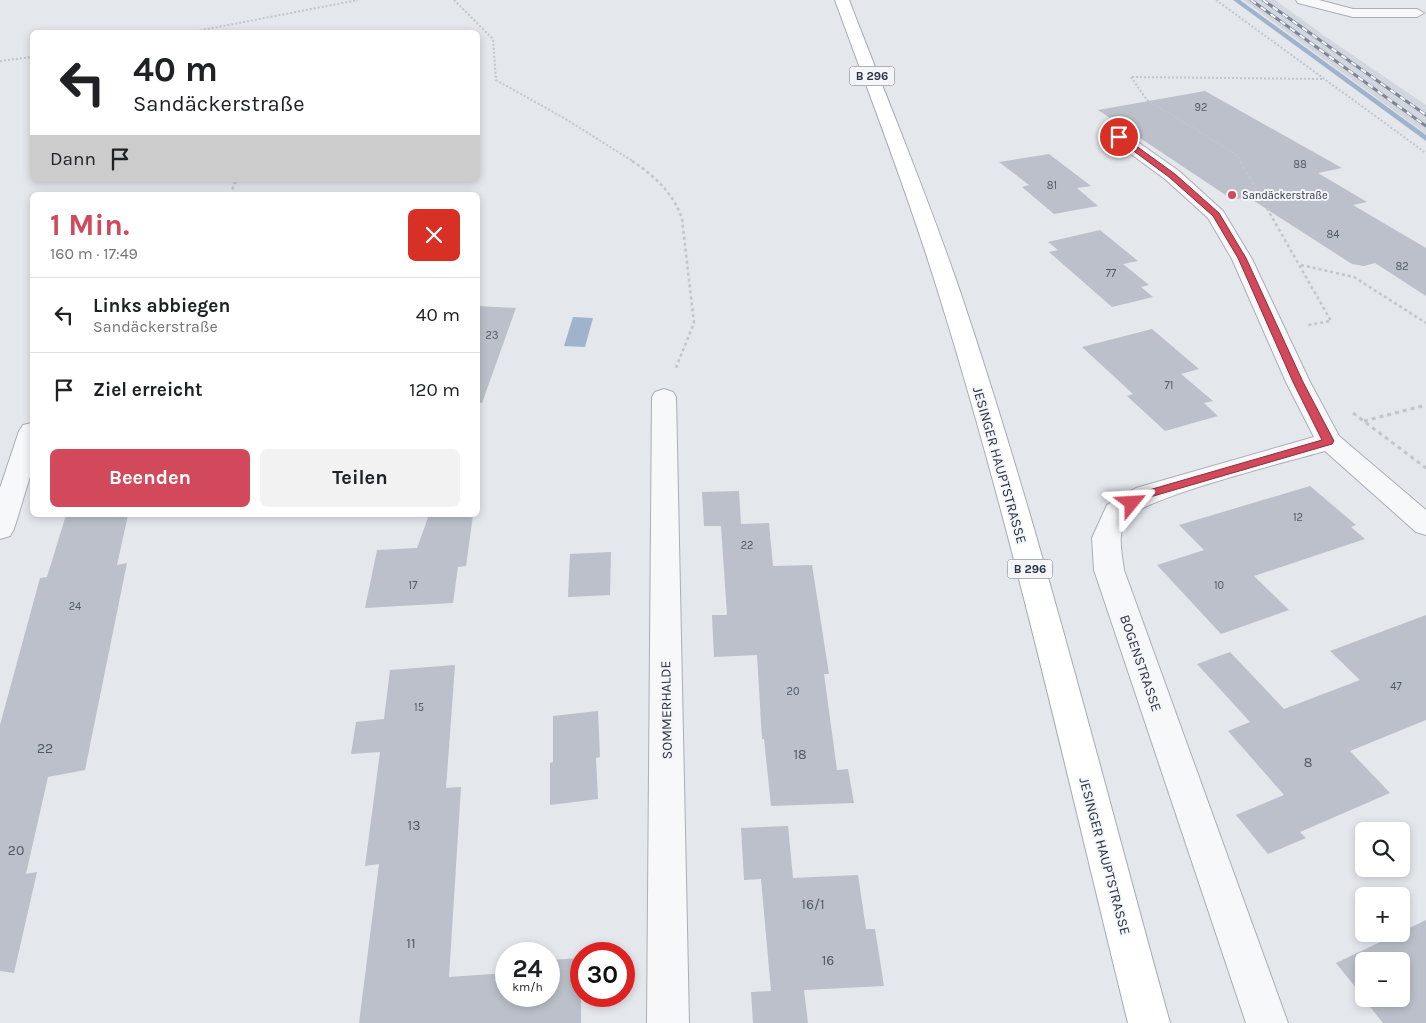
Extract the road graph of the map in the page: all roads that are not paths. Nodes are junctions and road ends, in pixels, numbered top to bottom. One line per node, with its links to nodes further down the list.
1 (842, 0): 11 (main road, JESINGER HAUPTSTRASSE / B 296)
2 (1303, 0): 3 (street)
3 (1418, 13)
4 (1119, 137): 7 (street)
5 (664, 397): 10 (street, SOMMERHALDE)
6 (30, 437): 9 (street)
7 (1329, 441): 8 (street); 12 (street, BOGENSTRASSE)
8 (1426, 525)
9 (0, 529)
10 (668, 1023)
11 (1149, 1023)
12 (1267, 1023)

